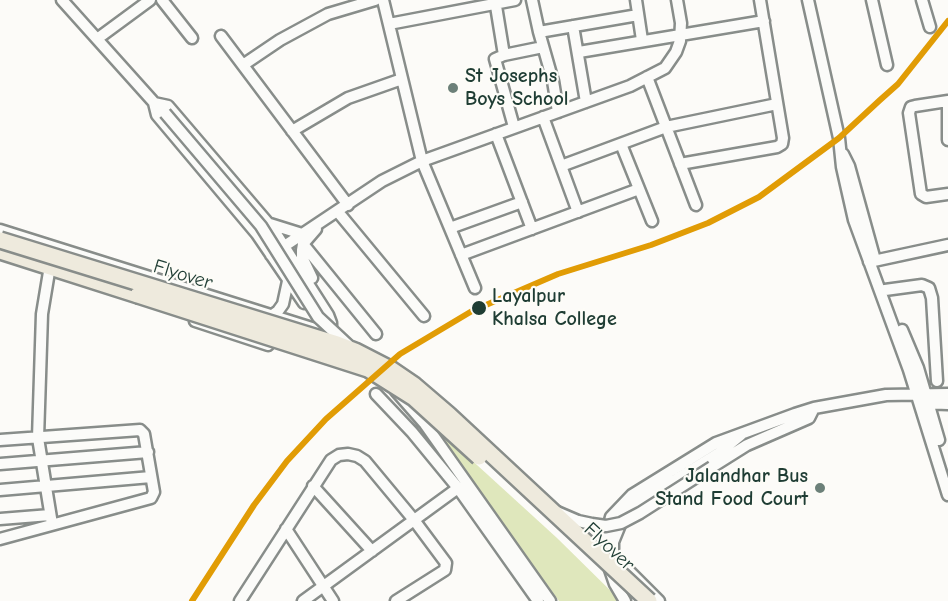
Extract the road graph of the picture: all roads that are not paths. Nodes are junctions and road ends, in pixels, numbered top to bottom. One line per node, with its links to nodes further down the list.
1 (62, 0): 25 (street)
2 (150, 0): 25 (street)
3 (162, 0): 24 (street)
4 (375, 0): 30 (street)
5 (383, 0): 18 (street)
6 (515, 0): 14 (street)
7 (532, 0): 21 (street)
8 (636, 0): 16 (street)
9 (677, 0): 22 (street)
10 (760, 0): 17 (street)
11 (808, 0): 69 (street)
12 (872, 0): 31 (street)
13 (922, 0): 20 (street)
14 (495, 2): 15 (street); 29 (street)
15 (463, 5): 18 (street)
16 (638, 15): 19 (street); 26 (street)
17 (764, 21): 22 (street); 37 (street)
18 (389, 24): 33 (street)
19 (573, 26): 21 (street); 28 (street)
20 (930, 27)
21 (539, 32): 27 (street)
22 (680, 34): 26 (street); 32 (street)
23 (221, 36): 30 (street)
24 (192, 38)
25 (97, 39): 36 (street)
26 (642, 40): 28 (street)
27 (543, 47): 29 (street); 39 (street)
28 (579, 52): 35 (street)
29 (504, 55): 41 (street)
30 (243, 65): 43 (street)
31 (887, 65)
32 (647, 77): 35 (street); 42 (street)
33 (402, 79): 43 (street); 47 (street)
34 (948, 101): 51 (street)
35 (586, 102): 39 (street)
36 (154, 103): 58 (street); 67 (street); 80 (street, Flyover, bridge)
37 (777, 104): 42 (street); 48 (street)
38 (948, 107): 45 (street)
39 (558, 112): 40 (street)
40 (543, 117): 41 (street); 49 (street)
41 (514, 127): 44 (street)
42 (666, 127): 46 (street); 48 (street)
43 (292, 131): 53 (street)
44 (496, 134): 47 (street); 52 (street)
45 (948, 140)
46 (621, 144): 49 (street); 50 (street)
47 (422, 161): 53 (street); 59 (street)
48 (680, 164): 54 (street)
49 (561, 166): 55 (street)
50 (639, 189): 55 (street); 57 (street)
51 (948, 194)
52 (522, 202): 59 (street); 60 (street)
53 (348, 205): 56 (street)
54 (696, 205)
55 (578, 212): 60 (street)
56 (334, 214): 62 (street); 77 (street)
57 (652, 221)
58 (267, 222): 62 (street); 65 (street)
59 (450, 228): 68 (street)
60 (532, 229): 68 (street)
61 (0, 230): 75 (street)
62 (303, 239): 65 (street); 76 (street); 79 (street)
63 (0, 240): 80 (highway, Flyover, bridge)
64 (948, 245): 69 (street)
65 (284, 246): 67 (street); 76 (street)
66 (0, 250): 70 (highway, Flyover)
67 (271, 255): 71 (street)
68 (461, 255): 73 (street)
69 (872, 261): 74 (street); 86 (street)
70 (50, 266): 72 (highway, Flyover); 90 (street)
71 (288, 281): 75 (street); 78 (street)
72 (112, 287): 78 (street); 83 (highway, Flyover, bridge)
73 (475, 288)
74 (885, 290): 81 (street); 82 (street)
75 (271, 315): 78 (street)
76 (329, 316): 78 (street)
77 (424, 316)
78 (331, 334)
79 (376, 334)
80 (355, 351): 102 (highway, Flyover, bridge)
81 (913, 357): 82 (street); 86 (street)
82 (937, 381): 84 (street)
83 (391, 383): 116 (street, Flyover, bridge); 118 (highway, Flyover, bridge)
84 (948, 393): 86 (street)
85 (376, 394): 99 (street)
86 (922, 399): 87 (street); 88 (street); 95 (street); 101 (street)
87 (948, 404)
88 (814, 408): 89 (street); 102 (street, Flyover, bridge)
89 (741, 435): 110 (street); 117 (street)
90 (38, 438): 91 (street); 92 (street); 93 (street)
91 (0, 440)
92 (148, 452): 93 (street); 96 (street)
93 (42, 460): 94 (street); 97 (street)
94 (0, 464)
95 (948, 472)
96 (151, 477): 97 (street); 104 (street)
97 (45, 485): 100 (street); 104 (street)
98 (313, 486): 105 (street); 106 (street); 108 (street)
99 (458, 488): 105 (street); 115 (street)
100 (0, 490)
101 (948, 495)
102 (549, 509): 110 (highway, Flyover, bridge)
103 (0, 519): 104 (street)
104 (51, 519): 107 (street)
105 (414, 520): 108 (street); 114 (street)
106 (286, 529): 109 (street); 111 (street)
107 (0, 539)
108 (372, 551): 109 (street)
109 (323, 587): 112 (street); 113 (street)
110 (648, 596): 118 (street); 119 (street)
111 (240, 601)
112 (303, 601)
113 (333, 601)
114 (396, 601)
115 (538, 601)
116 (550, 601)
117 (625, 601)
118 (636, 601)
119 (659, 601)

